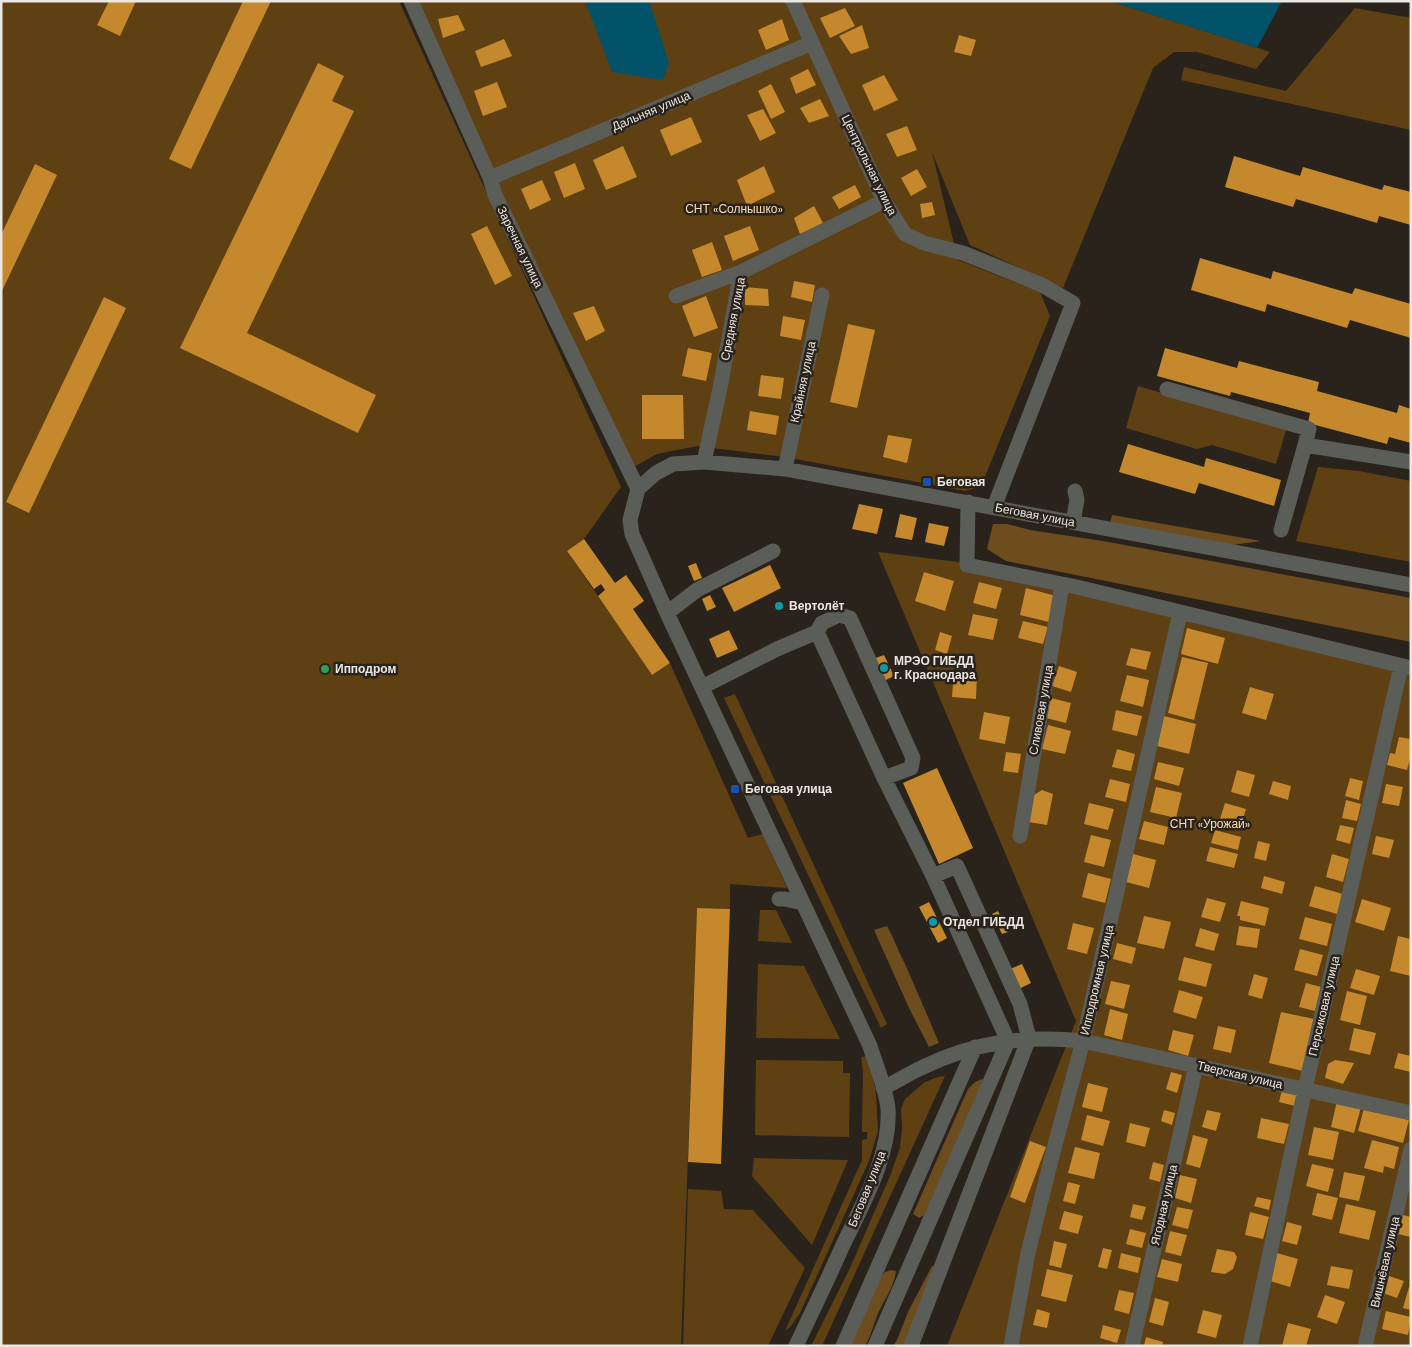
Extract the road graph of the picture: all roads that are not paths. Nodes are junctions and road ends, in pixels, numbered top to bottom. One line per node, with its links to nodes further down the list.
1 (411, 1): 4 (street, Заречная улица)
2 (793, 1): 3 (street, Центральная улица)
3 (812, 43): 4 (street, Дальняя улица); 5 (street, Центральная улица)
4 (490, 178): 14 (street, Заречная улица)
5 (884, 201): 6 (street, Средняя улица); 17 (street, Центральная улица)
6 (742, 272): 8 (street); 11 (street, Средняя улица)
7 (822, 295): 13 (street, Крайняя улица)
8 (676, 296)
9 (1167, 389): 10 (street)
10 (1305, 445): 12 (street); 19 (street)
11 (704, 462): 13 (street, Беговая улица); 14 (street, Беговая улица)
12 (1411, 462)
13 (785, 469): 16 (street, Беговая улица)
14 (638, 489): 23 (street, Беговая улица)
15 (1075, 492): 18 (street)
16 (968, 502): 17 (street, Беговая улица); 21 (street)
17 (994, 507): 18 (street, Беговая улица)
18 (1073, 522): 22 (street, Беговая улица)
19 (1281, 530)
20 (773, 550): 23 (street)
21 (1062, 584): 24 (street); 29 (street, Сливовая улица)
22 (1411, 584)
23 (667, 613): 27 (street, Беговая улица)
24 (1180, 613): 26 (street); 34 (street, Ипподромная улица)
25 (816, 632): 27 (street); 28 (street); 28 (street)
26 (1406, 667): 39 (street, Персиковая улица)
27 (702, 687): 32 (street, Беговая улица)
28 (884, 778): 30 (street)
29 (1020, 836)
30 (933, 876): 33 (street); 35 (street)
31 (779, 899): 32 (street)
32 (803, 903): 38 (street, Беговая улица)
33 (1029, 1038): 34 (street, Тверская улица); 35 (street, Тверская улица); 45 (street)
34 (1076, 1040): 37 (street, Тверская улица); 46 (street, Ипподромная улица)
35 (1008, 1041): 36 (street, Тверская улица); 44 (street)
36 (975, 1047): 38 (street, Тверская улица); 43 (street)
37 (1196, 1065): 39 (street, Тверская улица); 47 (street, Ягодная улица)
38 (883, 1088): 42 (street, Беговая улица)
39 (1305, 1089): 40 (street, Тверская улица); 48 (street, Персиковая улица)
40 (1411, 1113)
41 (1411, 1149): 49 (street, Вишнёвая улица)
42 (796, 1346)
43 (843, 1346)
44 (875, 1346)
45 (911, 1346)
46 (1011, 1346)
47 (1132, 1346)
48 (1250, 1346)
49 (1365, 1346)

